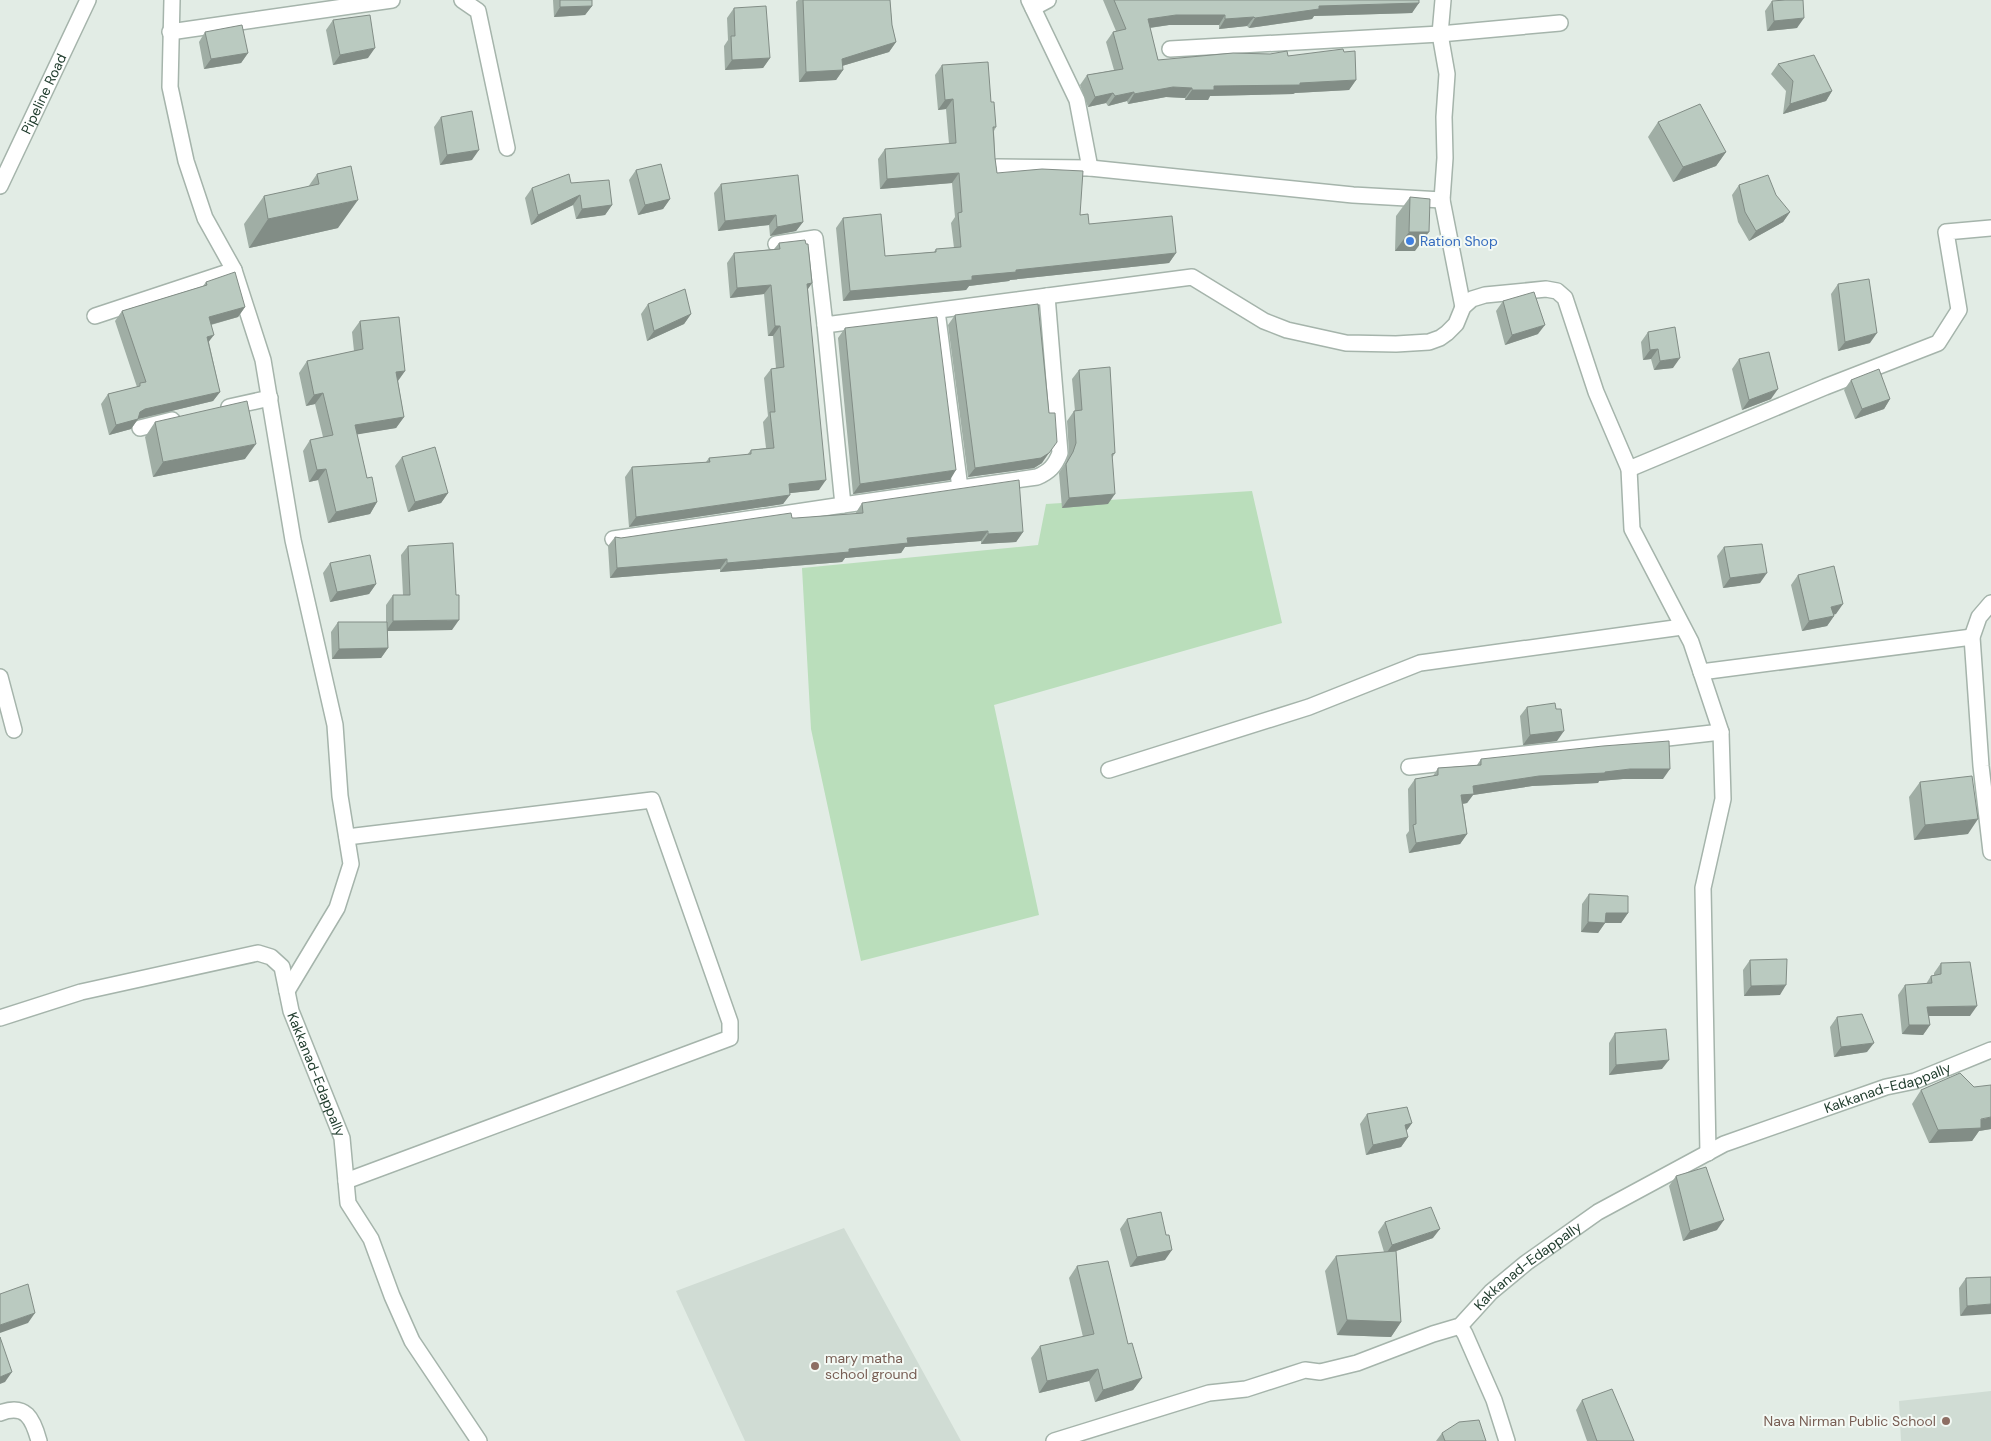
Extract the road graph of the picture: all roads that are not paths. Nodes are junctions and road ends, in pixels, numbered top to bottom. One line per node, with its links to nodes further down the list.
1 (88, 0): 16 (street, Pipeline Road)
2 (172, 0): 10 (street)
3 (392, 0): 10 (street)
4 (462, 0): 8 (street)
5 (1048, 0): 7 (street)
6 (1443, 0): 11 (street)
7 (1031, 4): 15 (street)
8 (477, 6): 13 (street)
9 (1560, 23): 11 (street)
10 (170, 32): 20 (street)
11 (1440, 34): 12 (street); 17 (street)
12 (1170, 49)
13 (507, 148)
14 (997, 168): 15 (street)
15 (1090, 168): 17 (street)
16 (0, 186)
17 (1442, 200): 22 (street)
18 (1991, 228): 30 (street)
19 (776, 244): 25 (street)
20 (234, 270): 24 (street); 26 (street)
21 (1047, 296): 22 (street); 23 (street); 31 (street)
22 (1463, 307): 30 (street)
23 (937, 310): 25 (street); 31 (street)
24 (95, 316)
25 (826, 325): 32 (street)
26 (270, 398): 27 (street); 43 (street)
27 (214, 411)
28 (186, 417): 29 (street)
29 (140, 428)
30 (1629, 469): 35 (street)
31 (960, 488): 32 (street)
32 (843, 504): 33 (street)
33 (613, 540)
34 (1991, 603): 36 (street)
35 (1682, 628): 37 (street); 42 (street)
36 (1972, 637): 37 (street); 44 (street)
37 (1700, 672): 40 (street)
38 (0, 677): 39 (street)
39 (14, 730)
40 (1722, 732): 41 (street); 48 (street)
41 (1409, 767)
42 (1109, 770)
43 (346, 837): 45 (street); 49 (street)
44 (1991, 852)
45 (287, 991): 46 (street, Kakkanad-Edappally); 49 (street, Kakkanad-Edappally)
46 (0, 1018)
47 (1991, 1050): 48 (street, Kakkanad-Edappally)
48 (1708, 1152): 50 (street, Kakkanad-Edappally)
49 (346, 1181): 53 (street, Kakkanad-Edappally)
50 (1460, 1326): 54 (street, Kakkanad-Edappally); 55 (street)
51 (0, 1412): 52 (street)
52 (39, 1441)
53 (479, 1441)
54 (1054, 1441)
55 (1507, 1441)

